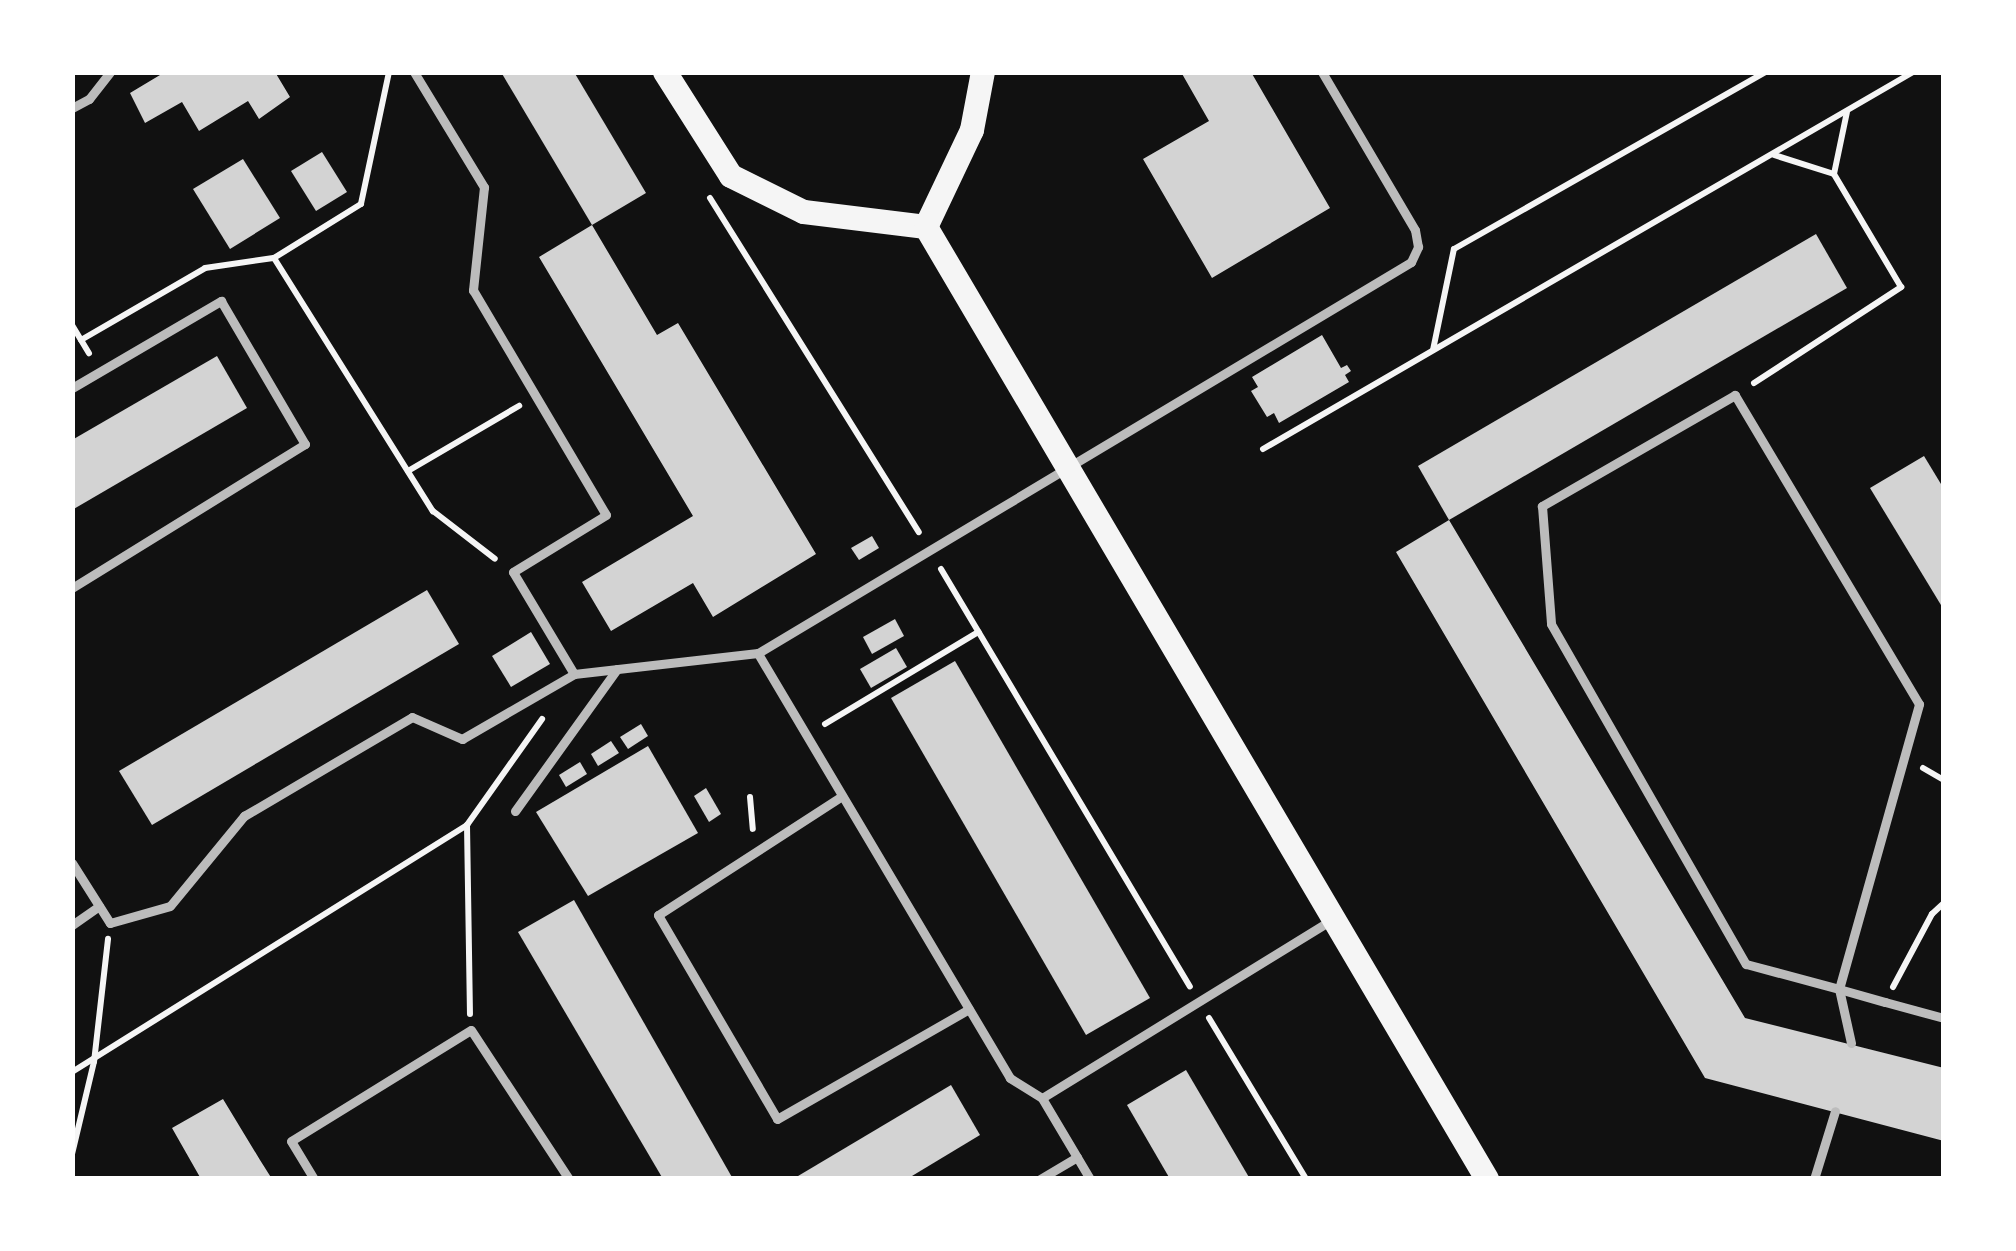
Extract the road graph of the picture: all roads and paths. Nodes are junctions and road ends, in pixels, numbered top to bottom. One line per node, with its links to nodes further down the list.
1 (110, 72): 9 (lane)
2 (389, 72): 15 (path)
3 (414, 72): 22 (lane)
4 (664, 72): 14 (main road)
5 (983, 72): 14 (main road)
6 (1322, 72): 25 (lane)
7 (1765, 72): 18 (path)
8 (1913, 72): 10 (path)
9 (72, 108)
10 (1847, 110): 11 (path); 12 (path)
11 (1772, 154): 12 (path); 18 (path)
12 (1834, 174): 21 (path)
13 (706, 192): 26 (path)
14 (926, 227): 25 (main road)
15 (274, 258): 17 (path); 24 (path)
16 (72, 325): 17 (path)
17 (81, 340): 19 (path)
18 (1433, 350): 23 (path)
19 (100, 371): 20 (lane); 28 (lane)
20 (72, 388)
21 (1736, 395): 43 (lane); 43 (lane)
22 (536, 396): 24 (path); 27 (lane)
23 (1263, 449)
24 (408, 471): 27 (path)
25 (1067, 472): 26 (lane); 40 (main road)
26 (931, 551): 29 (path); 30 (lane)
27 (513, 572): 32 (lane)
28 (72, 588)
29 (979, 632): 33 (path); 44 (path)
30 (758, 653): 31 (lane); 33 (lane)
31 (617, 669): 32 (lane); 35 (lane)
32 (574, 674): 36 (path); 41 (lane)
33 (806, 735): 34 (lane)
34 (842, 796): 46 (lane); 46 (lane)
35 (515, 811)
36 (467, 825): 48 (path); 50 (path)
37 (72, 862): 39 (lane)
38 (1944, 903): 45 (path)
39 (99, 906): 41 (lane); 42 (lane)
40 (1330, 921): 44 (lane); 61 (main road)
41 (110, 923): 50 (path)
42 (72, 925)
43 (1839, 989): 45 (lane); 49 (lane)
44 (1199, 1001): 52 (lane); 60 (path)
45 (1885, 1002): 47 (lane)
46 (969, 1009): 52 (lane)
47 (1944, 1018)
48 (471, 1030): 56 (lane); 57 (lane)
49 (1851, 1043)
50 (94, 1061): 51 (path); 54 (path)
51 (72, 1072)
52 (1042, 1098): 55 (lane)
53 (1835, 1111): 62 (lane)
54 (72, 1154)
55 (1077, 1157): 58 (lane); 59 (lane)
56 (314, 1179)
57 (569, 1179)
58 (1040, 1179)
59 (1090, 1179)
60 (1306, 1179)
61 (1487, 1179)
62 (1814, 1179)

